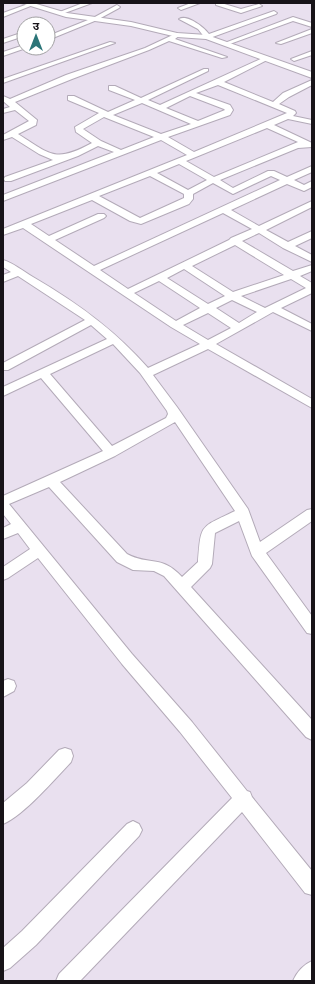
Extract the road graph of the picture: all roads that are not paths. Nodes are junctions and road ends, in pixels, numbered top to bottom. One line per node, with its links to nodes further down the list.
1 (90, 3): 9 (street)
2 (197, 3): 7 (street)
3 (28, 4): 9 (street); 10 (street)
4 (218, 4): 5 (street)
5 (256, 4): 8 (street)
6 (117, 7): 11 (street)
7 (181, 8)
8 (274, 13): 13 (street); 19 (street)
9 (60, 14): 11 (street)
10 (3, 15)
11 (95, 19): 16 (street); 17 (street)
12 (182, 19): 19 (street)
13 (293, 19): 14 (street); 24 (street)
14 (312, 25)
15 (312, 31): 23 (street)
16 (56, 35)
17 (177, 35): 19 (street); 20 (street)
18 (16, 37): 21 (street)
19 (207, 37): 24 (street)
20 (169, 39): 28 (street); 34 (street)
21 (3, 41)
22 (112, 43): 31 (street)
23 (278, 43)
24 (225, 44): 29 (street)
25 (16, 50): 27 (street)
26 (312, 52): 30 (street)
27 (3, 54)
28 (224, 57)
29 (265, 58): 33 (street); 36 (street)
30 (294, 59)
31 (45, 66): 34 (street); 35 (street)
32 (206, 70): 42 (street)
33 (312, 75)
34 (69, 77): 41 (street)
35 (3, 82)
36 (218, 82): 39 (street); 43 (street)
37 (312, 82): 43 (street)
38 (112, 88): 42 (street)
39 (192, 94): 45 (street); 50 (street)
40 (71, 98): 47 (street)
41 (6, 99): 44 (street)
42 (140, 101): 45 (street); 47 (street)
43 (275, 105): 48 (street)
44 (17, 107): 46 (street); 52 (street)
45 (160, 108): 50 (street)
46 (3, 111)
47 (106, 114): 53 (street); 55 (street)
48 (287, 117): 49 (street); 51 (street)
49 (312, 122)
50 (198, 124): 53 (street)
51 (267, 125): 56 (street); 58 (street)
52 (12, 134): 54 (street); 59 (street)
53 (161, 137): 57 (street); 58 (street)
54 (3, 138)
55 (98, 143): 57 (street); 59 (street)
56 (310, 145): 64 (street)
57 (122, 153): 69 (street)
58 (194, 154): 60 (street)
59 (65, 157): 63 (street)
60 (179, 160): 62 (street); 64 (street)
61 (312, 169): 65 (street)
62 (150, 172): 67 (street); 68 (street)
63 (5, 178)
64 (213, 180): 65 (street); 67 (street)
65 (287, 181): 66 (street); 71 (street)
66 (312, 184)
67 (188, 193): 68 (street)
68 (92, 196): 73 (street)
69 (3, 198)
70 (312, 204): 74 (street)
71 (224, 210): 74 (street); 84 (street)
72 (101, 216): 77 (street)
73 (24, 224): 75 (street); 77 (street)
74 (257, 229): 78 (street); 79 (street)
75 (3, 232)
76 (312, 234): 79 (street)
77 (48, 240): 84 (street)
78 (234, 240): 82 (street); 86 (street)
79 (286, 246): 80 (street)
80 (312, 259)
81 (3, 263): 85 (street)
82 (184, 265): 87 (street); 90 (street)
83 (312, 268): 86 (street)
84 (93, 270): 89 (street)
85 (18, 272): 88 (street); 93 (street)
86 (293, 275): 90 (street); 92 (street)
87 (159, 277): 89 (street); 91 (street)
88 (3, 279)
89 (127, 293): 94 (street)
90 (232, 296): 91 (street); 92 (street)
91 (208, 308): 94 (street); 95 (street)
92 (269, 310): 95 (street); 96 (street)
93 (91, 321): 97 (street); 99 (street)
94 (175, 325): 98 (street)
95 (239, 328): 98 (street)
96 (312, 328)
97 (114, 339): 100 (street); 101 (street)
98 (208, 344): 101 (street); 104 (street)
99 (3, 366): 102 (street)
100 (43, 373): 102 (street); 106 (street)
101 (145, 374): 105 (street)
102 (22, 383): 103 (street)
103 (3, 392)
104 (312, 404)
105 (173, 410): 106 (street); 110 (street)
106 (111, 453): 107 (street)
107 (52, 481): 108 (street); 117 (street)
108 (3, 501)
109 (3, 505): 112 (street)
110 (243, 513): 115 (street); 117 (street)
111 (312, 514): 115 (street)
112 (20, 526): 113 (street); 114 (street)
113 (3, 534)
114 (39, 550): 116 (street); 121 (street)
115 (257, 552): 118 (street)
116 (3, 574)
117 (181, 588): 119 (street)
118 (312, 628)
119 (312, 732)
120 (65, 756): 122 (street)
121 (244, 798): 124 (street); 127 (street)
122 (3, 815)
123 (133, 830): 125 (street)
124 (312, 886)
125 (3, 961)
126 (312, 971): 128 (street)
127 (66, 981)
128 (303, 981)

